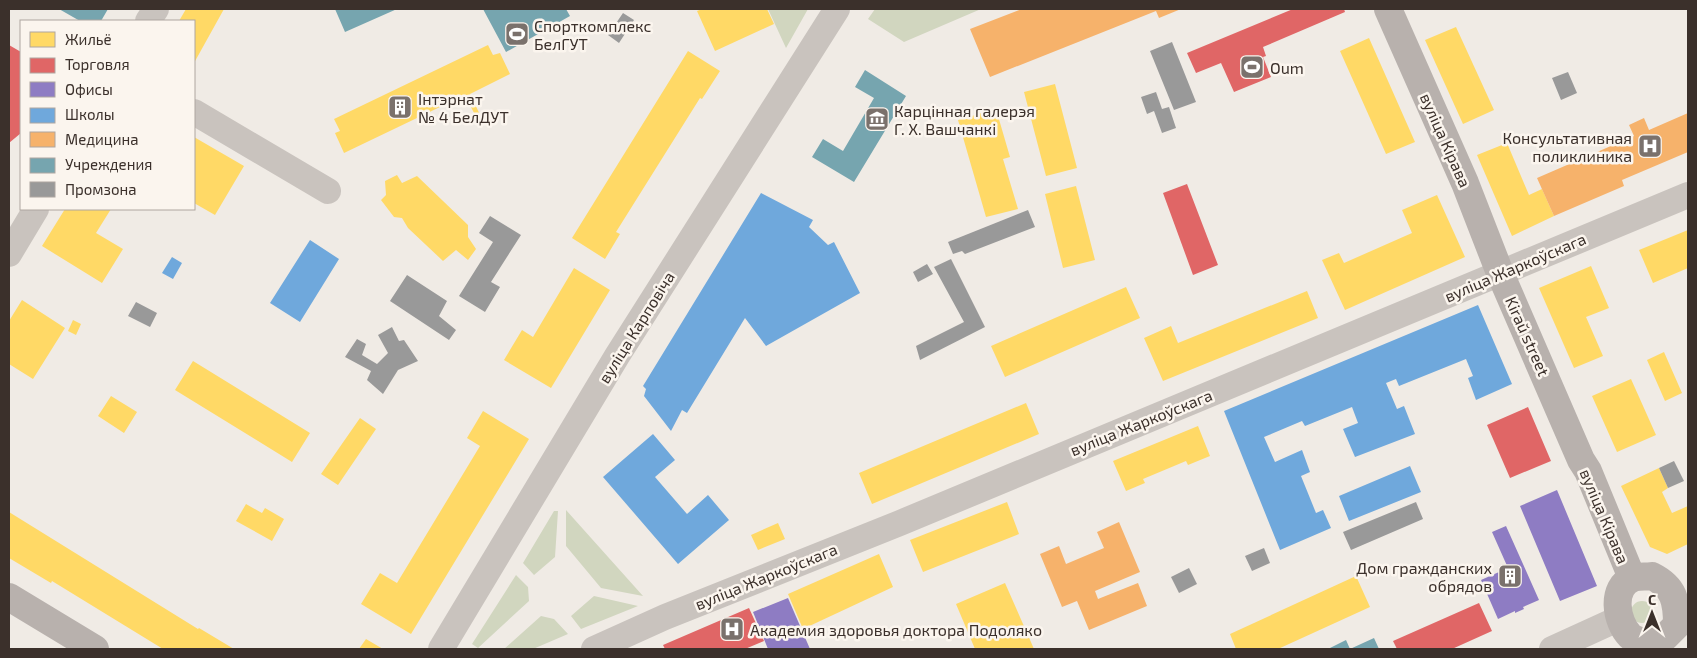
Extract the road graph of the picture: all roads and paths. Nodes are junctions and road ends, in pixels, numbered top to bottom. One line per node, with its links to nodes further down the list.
1 (156, 9): 4 (street)
2 (837, 9): 17 (street, вуліца Карповіча)
3 (1388, 9): 10 (main road, вуліца Кірава)
4 (149, 20)
5 (195, 113): 6 (street)
6 (328, 191)
7 (1688, 195): 10 (street, вуліца Жаркоўскага)
8 (35, 210): 9 (street)
9 (9, 254)
10 (1500, 273): 11 (main road, вуліца Кірава); 18 (street, вуліца Жаркоўскага)
11 (1632, 578): 12 (main road); 14 (main road)
12 (1681, 594): 15 (main road)
13 (9, 597): 16 (main road)
14 (1620, 618): 15 (main road); 19 (street)
15 (1668, 643)
16 (95, 649)
17 (441, 649)
18 (594, 649)
19 (1552, 649)

